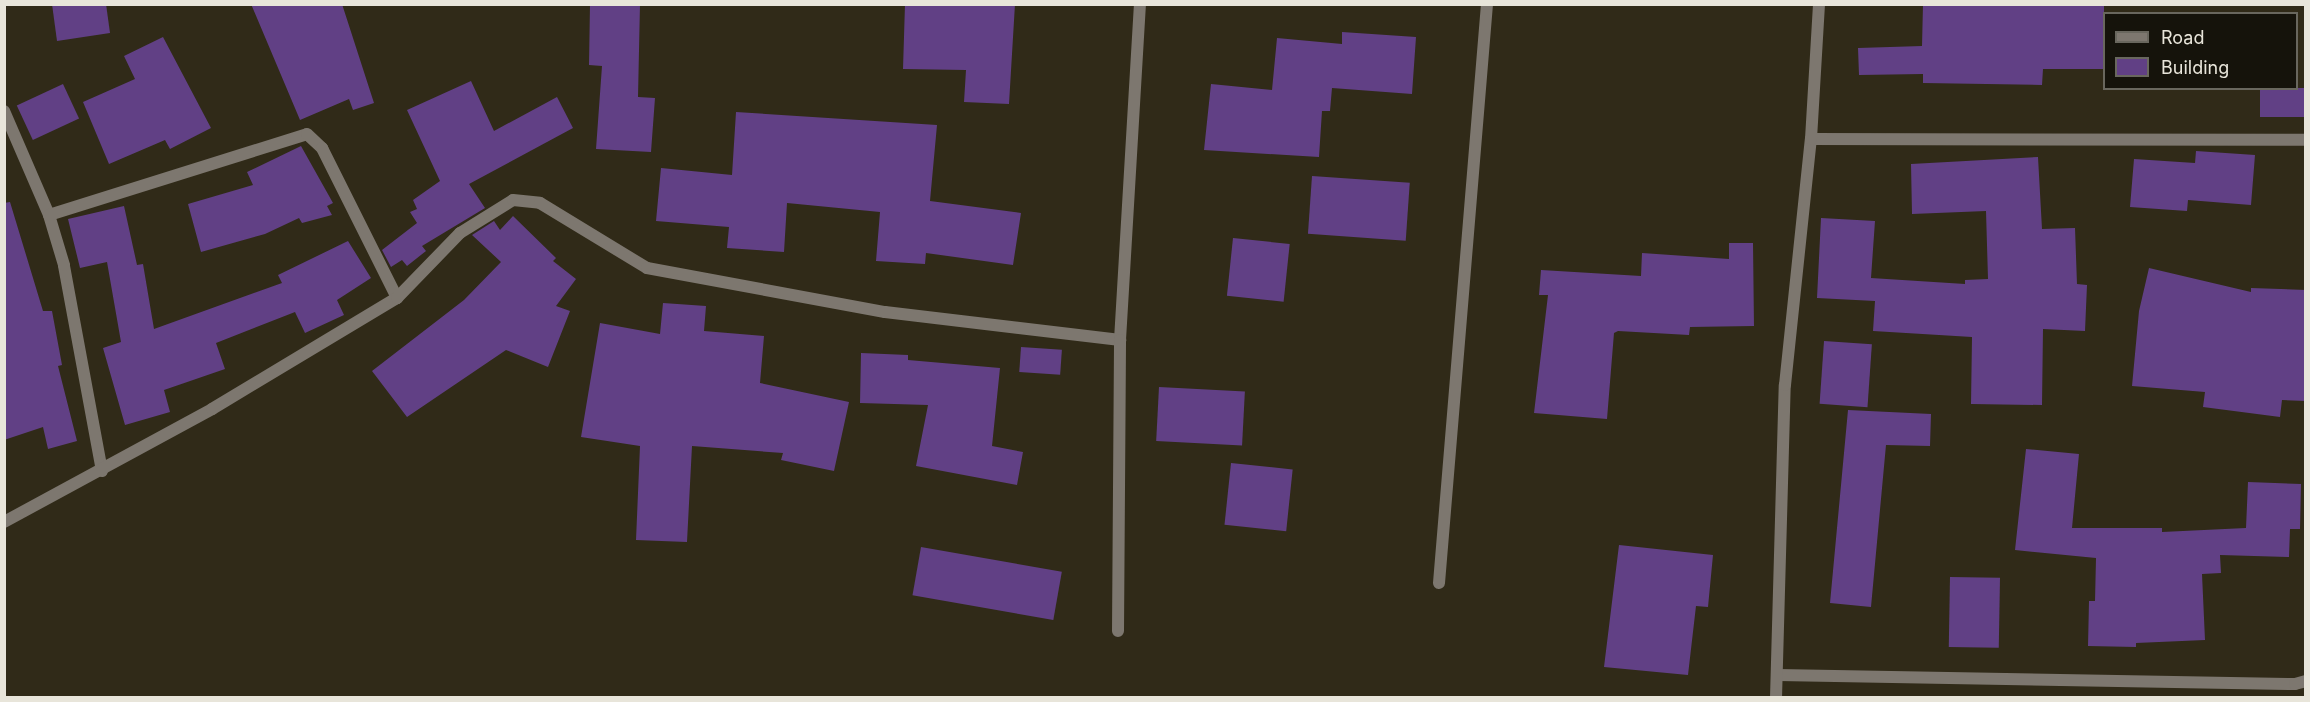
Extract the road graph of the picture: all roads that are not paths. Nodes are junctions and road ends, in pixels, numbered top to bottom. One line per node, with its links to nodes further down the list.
1 (1140, 4): 9 (street)
2 (1487, 4): 12 (street)
3 (1819, 4): 5 (street)
4 (4, 111): 7 (street)
5 (1811, 139): 6 (street); 14 (street)
6 (2306, 140)
7 (49, 215): 8 (street); 10 (street)
8 (397, 298): 9 (street); 10 (street)
9 (1120, 340): 13 (street)
10 (102, 471): 11 (street)
11 (4, 522)
12 (1439, 584)
13 (1118, 631)
14 (1777, 675): 15 (street); 16 (street)
15 (2306, 681)
16 (1776, 698)

